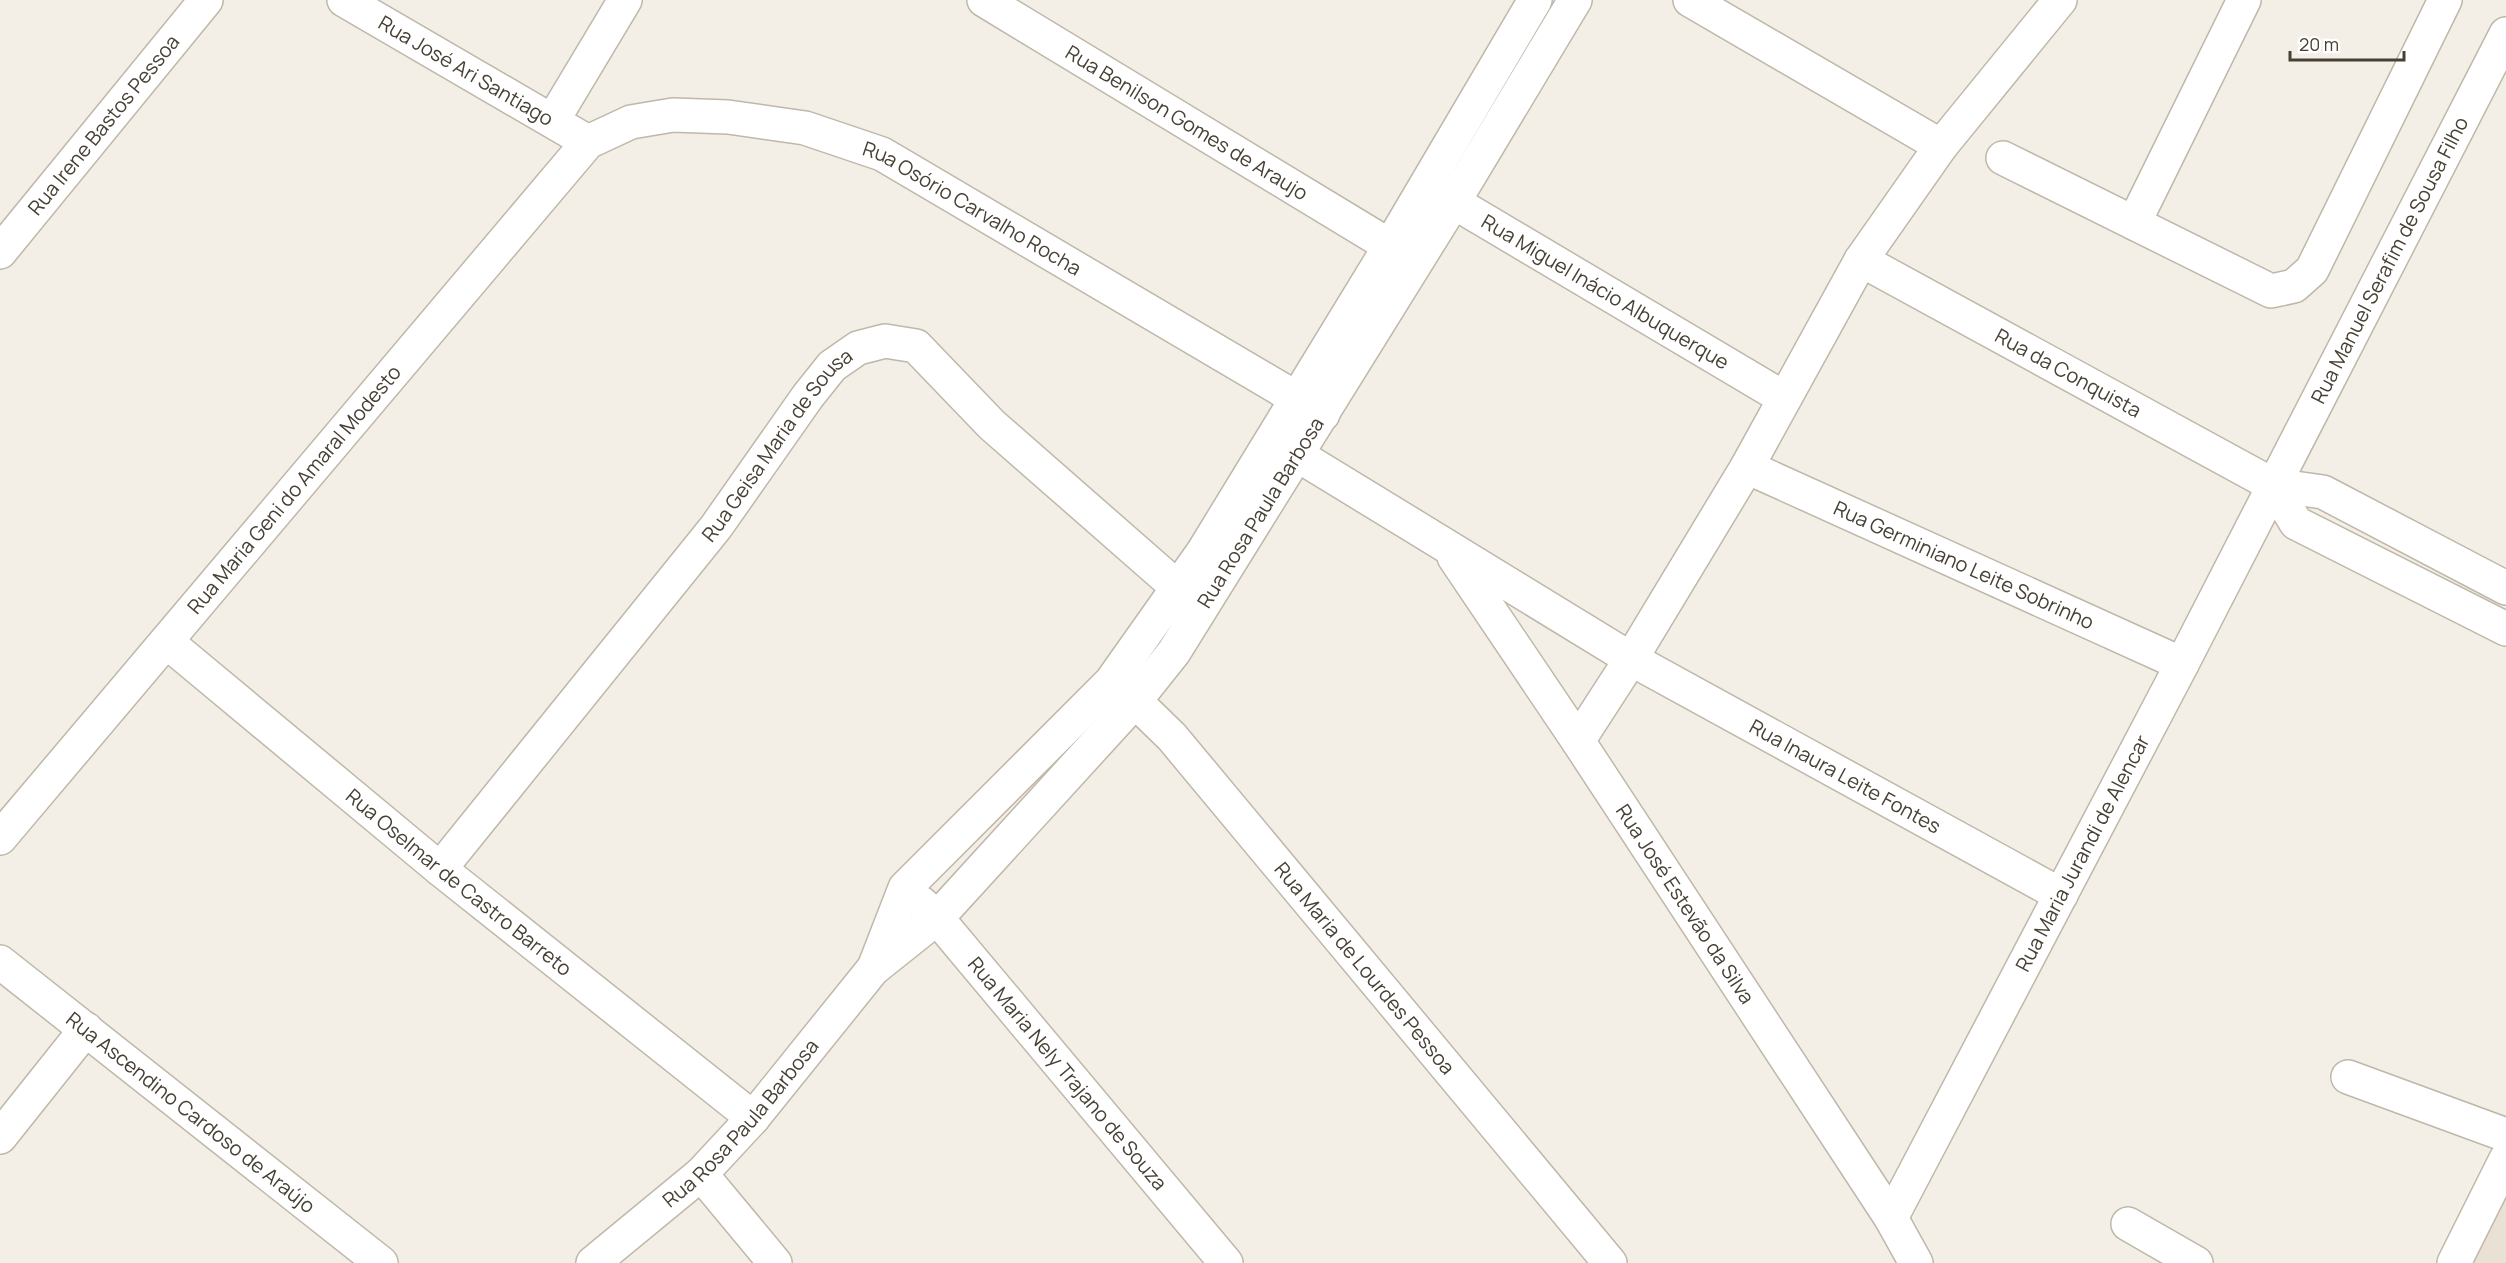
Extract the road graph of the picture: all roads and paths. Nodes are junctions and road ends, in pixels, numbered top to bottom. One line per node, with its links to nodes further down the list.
1 (206, 0): 20 (street, Rua Irene Bastos Pessoa)
2 (344, 0): 12 (street, Rua José Ari Santiago)
3 (625, 0): 12 (street)
4 (984, 0): 19 (street, Rua Benilson Gomes de Araujo)
5 (1535, 0): 16 (street, Rua Rosa Paula Barbosa)
6 (1690, 0): 14 (street)
7 (2060, 0): 14 (street)
8 (2244, 0): 18 (street)
9 (2445, 0): 18 (street)
10 (1568, 3): 17 (street, Rua Rosa Paula Barbosa)
11 (2506, 34): 26 (street, Rua Manuel Serafim de Sousa Filho)
12 (553, 120): 13 (street, Rua José Ari Santiago)
13 (588, 142): 23 (street, Rua Osório Carvalho Rocha); 31 (street, Rua Maria Geni do Amaral Modesto)
14 (1941, 146): 21 (street)
15 (2003, 158): 18 (street)
16 (1426, 184): 17 (street, Rua Miguel Inácio Albuquerque); 19 (street, Rua Rosa Paula Barbosa)
17 (1453, 203): 22 (street, Rua Miguel Inácio Albuquerque); 23 (street, Rua Rosa Paula Barbosa)
18 (2134, 223)
19 (1390, 246): 23 (street, Rua Rosa Paula Barbosa)
20 (0, 252)
21 (1861, 260): 22 (street); 26 (street, Rua da Conquista)
22 (1785, 398): 25 (street)
23 (1310, 405): 24 (street, Rua Rosa Paula Barbosa)
24 (1285, 448): 27 (street, Rua Inaura Leite Fontes); 28 (street, Rua Rosa Paula Barbosa); 34 (street, Rua Rosa Paula Barbosa)
25 (1746, 467): 32 (street); 33 (street, Rua Germiniano Leite Sobrinho)
26 (2273, 485): 29 (street); 30 (street); 33 (street, Rua Maria Jurandi de Alencar)
27 (1448, 548): 32 (street, Rua Inaura Leite Fontes); 35 (street, Rua José Estevão da Silva)
28 (1177, 586): 34 (street, Rua Rosa Paula Barbosa); 37 (street, Rua Geisa Maria de Sousa)
29 (2506, 588)
30 (2506, 629)
31 (167, 642): 36 (street, Rua Maria Geni do Amaral Modesto); 37 (street, Rua Oselmar de Castro Barreto)
32 (1631, 659): 35 (street); 39 (street, Rua Inaura Leite Fontes)
33 (2182, 664): 39 (street, Rua Maria Jurandi de Alencar)
34 (1123, 692): 38 (street, Rua Rosa Paula Barbosa); 40 (street, Rua Rosa Paula Barbosa); 56 (street, Rua Maria de Lourdes Pessoa)
35 (1578, 741): 50 (street, Rua José Estevão da Silva)
36 (0, 838)
37 (440, 869): 45 (street, Rua Oselmar de Castro Barreto)
38 (905, 888): 40 (street, Rua Maria Nely Trajano de Souza); 42 (street, Rua Rosa Paula Barbosa)
39 (2061, 895): 50 (street, Rua Maria Jurandi de Alencar)
40 (937, 918): 42 (street, Rua Rosa Paula Barbosa); 55 (street, Rua Maria Nely Trajano de Souza)
41 (0, 962): 43 (street, Rua Ascendino Cardoso de Araújo)
42 (873, 969): 45 (street, Rua Rosa Paula Barbosa)
43 (86, 1029): 47 (street); 52 (street, Rua Ascendino Cardoso de Araújo)
44 (2348, 1077): 46 (street)
45 (753, 1118): 49 (street, Rua Rosa Paula Barbosa)
46 (2506, 1135)
47 (0, 1137)
48 (2506, 1159): 59 (street)
49 (702, 1174): 53 (street, Rua Rosa Paula Barbosa); 54 (street)
50 (1891, 1218): 57 (street, Rua José Estevão da Silva)
51 (2128, 1224): 58 (street)
52 (369, 1259)
53 (593, 1263)
54 (775, 1263)
55 (1226, 1263)
56 (1610, 1263)
57 (1916, 1263)
58 (2196, 1263)
59 (2454, 1263)

